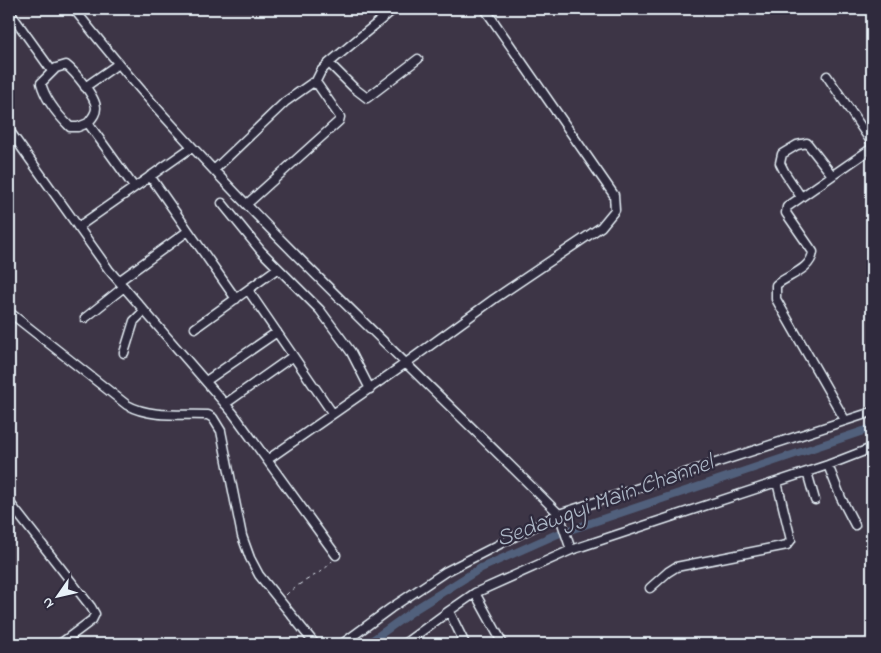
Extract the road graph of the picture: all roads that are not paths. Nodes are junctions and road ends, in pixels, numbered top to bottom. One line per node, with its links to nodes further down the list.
1 (74, 9): 7 (street)
2 (394, 9): 6 (street)
3 (485, 9): 37 (street)
4 (9, 11): 8 (street)
5 (418, 59): 6 (street)
6 (329, 63): 10 (street)
7 (118, 64): 11 (street); 15 (street)
8 (52, 71): 11 (street); 12 (street)
9 (827, 76): 14 (street)
10 (315, 83): 17 (street); 23 (street)
11 (85, 87): 12 (street)
12 (88, 123): 20 (street)
13 (9, 130): 24 (street)
14 (872, 143)
15 (192, 147): 17 (street); 19 (street)
16 (872, 148): 18 (street)
17 (214, 170): 23 (street)
18 (832, 175): 21 (street); 21 (street)
19 (150, 176): 20 (street); 25 (street)
20 (134, 187): 24 (street)
21 (801, 197): 43 (street)
22 (222, 203): 26 (street)
23 (247, 204): 37 (street)
24 (78, 227): 27 (street)
25 (188, 231): 27 (street); 29 (street)
26 (278, 268): 28 (street); 39 (street)
27 (121, 284): 30 (street); 32 (street)
28 (248, 290): 29 (street); 34 (street)
29 (236, 299): 33 (street)
30 (144, 311): 35 (street); 38 (street)
31 (9, 312): 59 (street)
32 (84, 318)
33 (195, 328)
34 (277, 332): 36 (street); 38 (street)
35 (124, 353)
36 (293, 356): 40 (street); 42 (street)
37 (406, 363): 39 (street); 51 (street)
38 (206, 381): 40 (street)
39 (370, 389): 42 (street)
40 (225, 404): 45 (street)
41 (872, 412): 43 (street)
42 (333, 414): 45 (street)
43 (845, 420): 51 (street)
44 (872, 448): 46 (street)
45 (267, 460): 54 (street)
46 (828, 465): 47 (street); 52 (street)
47 (807, 472): 48 (street); 49 (street)
48 (777, 482): 53 (street); 55 (street)
49 (815, 500)
50 (9, 502): 58 (street)
51 (560, 518): 53 (street); 60 (street)
52 (855, 525)
53 (570, 546): 56 (street)
54 (336, 555)
55 (650, 588)
56 (476, 593): 57 (street); 63 (street)
57 (449, 610): 61 (street); 62 (street)
58 (60, 644)
59 (315, 644)
60 (342, 644)
61 (404, 644)
62 (465, 644)
63 (503, 644)

